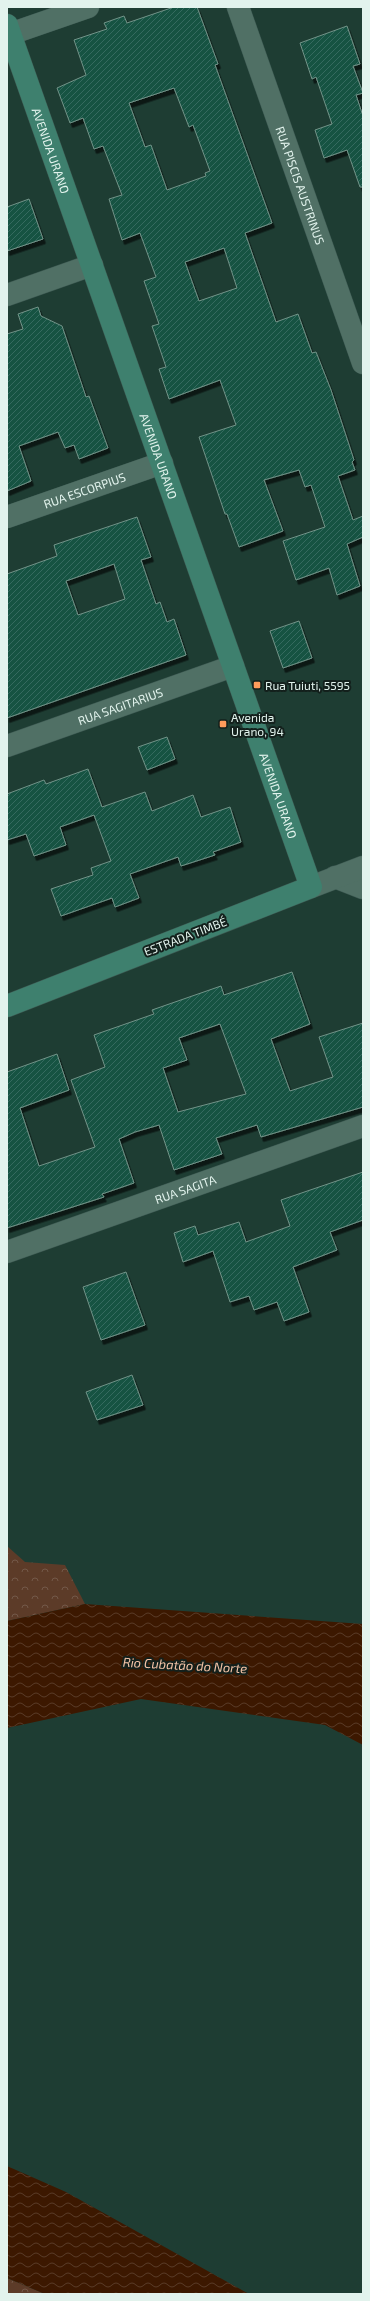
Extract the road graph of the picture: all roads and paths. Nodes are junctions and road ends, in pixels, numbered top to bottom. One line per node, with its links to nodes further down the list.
1 (88, 7): 3 (street)
2 (238, 7): 6 (street, RUA PISCIS AUSTRINUS)
3 (10, 40): 4 (street, AVENIDA URANO)
4 (92, 265): 5 (street); 7 (street, AVENIDA URANO)
5 (7, 295)
6 (363, 363)
7 (162, 463): 8 (street, RUA ESCORPIUS); 9 (street, AVENIDA URANO)
8 (7, 517)
9 (233, 666): 10 (street, RUA SAGITARIUS); 13 (street, AVENIDA URANO)
10 (7, 746)
11 (363, 867): 12 (street, ESTRADA TIMBÉ)
12 (335, 877): 13 (street, ESTRADA TIMBÉ); 14 (street)
13 (311, 887): 15 (street, ESTRADA TIMBÉ)
14 (363, 888)
15 (7, 1006)
16 (363, 1126): 17 (street, RUA SAGITA)
17 (7, 1252)

